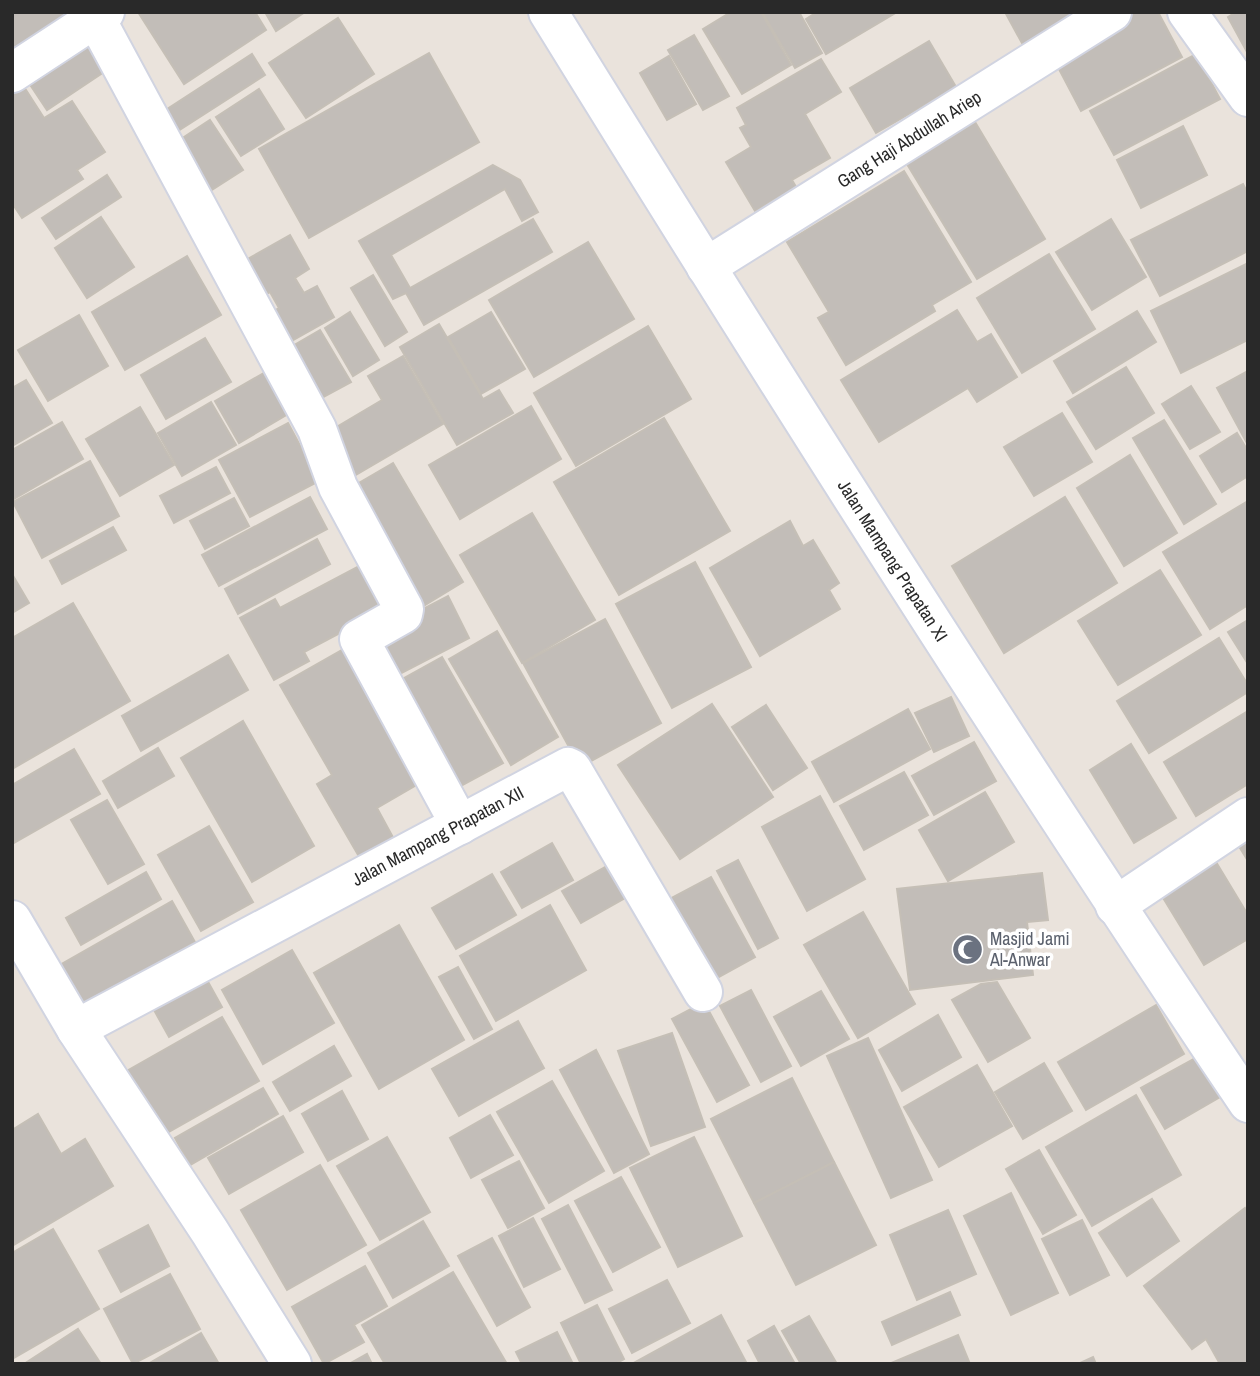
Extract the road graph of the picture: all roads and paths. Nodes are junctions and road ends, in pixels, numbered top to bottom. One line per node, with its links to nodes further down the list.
1 (548, 12): 7 (street, Jalan Mampang Prapatan XI)
2 (1112, 12): 7 (street, Gang Haji Abdullah Ariep)
3 (1187, 12): 6 (street)
4 (101, 15): 5 (street); 9 (street)
5 (12, 73)
6 (1248, 97)
7 (706, 267): 10 (street, Jalan Mampang Prapatan XI)
8 (1248, 817): 10 (street)
9 (460, 825): 12 (street, Jalan Mampang Prapatan XII); 13 (street, Jalan Mampang Prapatan XII)
10 (1115, 906): 14 (street, Jalan Mampang Prapatan XI)
11 (12, 920): 13 (street)
12 (703, 992)
13 (76, 1029): 15 (street)
14 (1248, 1103)
15 (292, 1364)

